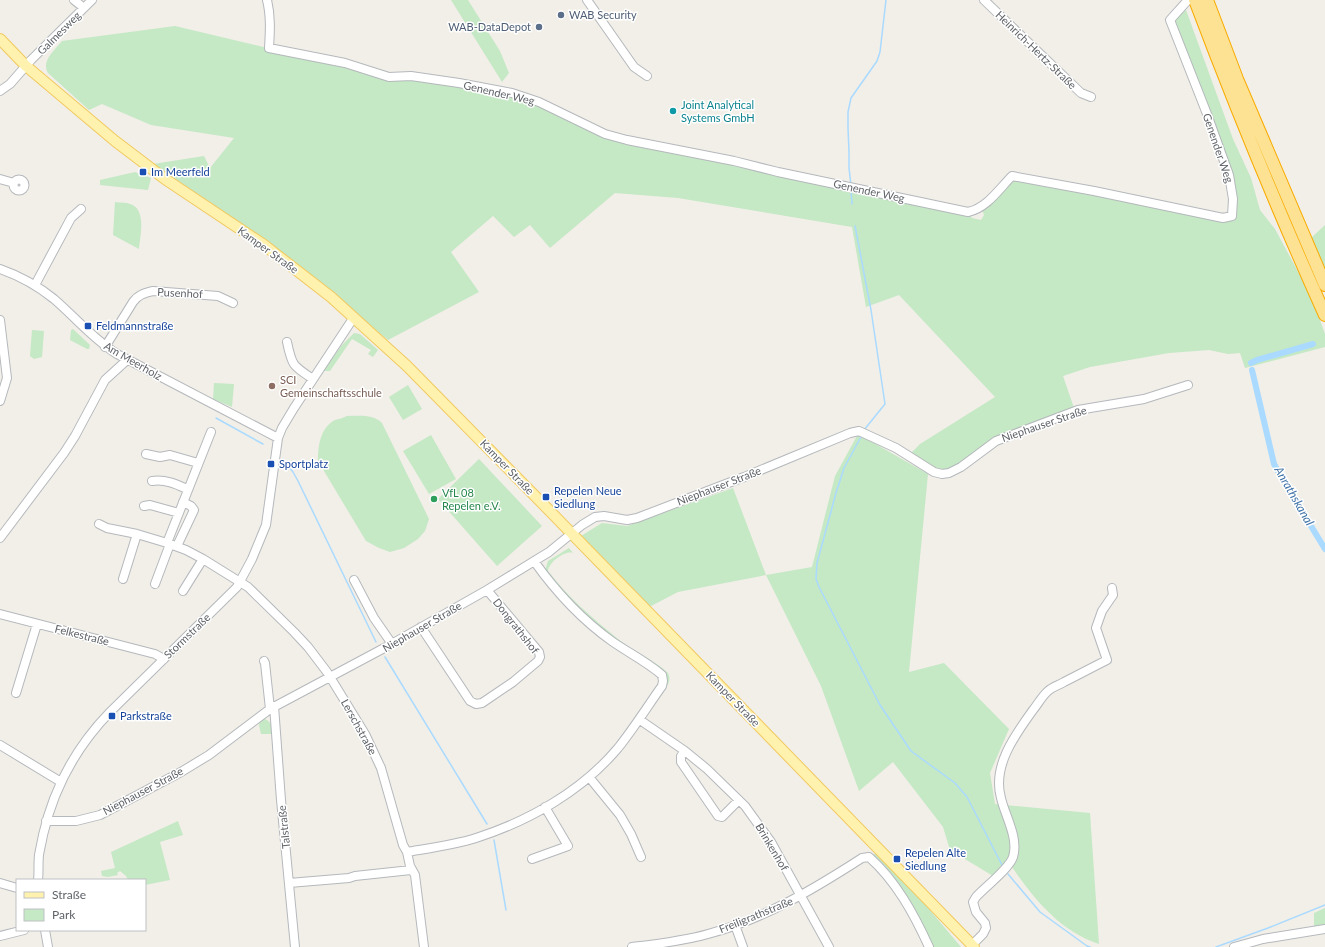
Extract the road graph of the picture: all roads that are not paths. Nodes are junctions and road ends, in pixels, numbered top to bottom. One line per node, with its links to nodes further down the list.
1 (74, 0): 8 (street)
2 (92, 0): 8 (street, Galmesweg)
3 (267, 0): 7 (street, Genender Weg)
4 (587, 0): 11 (street)
5 (984, 0): 13 (street, Heinrich-Hertz-Straße)
6 (1206, 0): 19 (highway)
7 (1189, 1): 21 (highway)
8 (84, 8): 10 (street, Galmesweg)
9 (0, 39): 10 (main road, Kamper Straße)
10 (26, 66): 12 (street); 22 (main road, Kamper Straße)
11 (647, 76)
12 (0, 91)
13 (1091, 97)
14 (0, 179): 15 (street)
15 (14, 183)
16 (81, 209): 18 (street)
17 (0, 271): 18 (street, Am Meerholz)
18 (35, 285): 25 (street, Am Meerholz)
19 (1325, 285)
20 (234, 303): 25 (street, Pusenhof)
21 (1325, 315)
22 (354, 317): 27 (street, Stormstraße); 41 (main road, Kamper Straße)
23 (0, 320): 29 (street)
24 (287, 342): 27 (street)
25 (105, 347): 26 (street, Am Meerholz)
26 (127, 360): 31 (street, Am Meerholz); 42 (street)
27 (313, 379): 31 (street, Stormstraße)
28 (1188, 386): 41 (street, Niephauser Straße)
29 (0, 401)
30 (210, 432): 33 (street)
31 (278, 438): 48 (street, Stormstraße)
32 (146, 454): 33 (street)
33 (198, 463): 35 (street)
34 (152, 481): 35 (street)
35 (187, 489): 36 (street)
36 (183, 502): 38 (street); 43 (street)
37 (144, 506): 38 (street)
38 (179, 514): 43 (street)
39 (99, 524): 40 (street, Lerschstraße)
40 (136, 534): 43 (street, Lerschstraße); 46 (street)
41 (571, 534): 45 (street, Niephauser Straße); 84 (main road, Kamper Straße)
42 (0, 538)
43 (172, 544): 44 (street, Lerschstraße); 49 (street)
44 (203, 559): 48 (street, Lerschstraße); 52 (street)
45 (534, 561): 51 (street, Niephauser Straße); 62 (street)
46 (123, 579)
47 (354, 580): 56 (street)
48 (240, 581): 57 (street, Stormstraße); 59 (street, Lerschstraße)
49 (155, 584)
50 (1112, 588): 84 (street, Kamper Straße)
51 (487, 590): 55 (street, Niephauser Straße); 55 (street, Dongrathshof)
52 (183, 591)
53 (0, 614): 54 (street, Felkestraße)
54 (37, 624): 57 (street, Felkestraße); 60 (street)
55 (422, 627): 56 (street, Niephauser Straße)
56 (392, 644): 59 (street, Niephauser Straße)
57 (164, 658): 66 (street, Stormstraße)
58 (264, 661): 61 (street)
59 (330, 678): 61 (street, Niephauser Straße); 70 (street, Lerschstraße)
60 (16, 693)
61 (272, 707): 69 (street, Niephauser Straße); 76 (street, Talstraße)
62 (640, 720): 64 (street, Brinkenhof); 65 (street)
63 (0, 745): 66 (street)
64 (685, 751): 67 (street, Brinkenhof); 67 (street)
65 (589, 777): 68 (street); 71 (street)
66 (61, 782): 69 (street, Stormstraße)
67 (740, 800): 78 (street, Brinkenhof)
68 (546, 807): 70 (street); 72 (street)
69 (46, 821): 74 (street, Stormstraße)
70 (408, 852): 73 (street, Lerschstraße)
71 (641, 857)
72 (532, 859)
73 (412, 870): 76 (street); 87 (street, Lerschstraße)
74 (38, 879)
75 (0, 883): 77 (street)
76 (289, 883): 86 (street, Talstraße)
77 (16, 888)
78 (801, 896): 79 (street, Freiligrathstraße); 90 (street, Brinkenhof); 91 (street, Freiligrathstraße)
79 (735, 925): 88 (street, Freiligrathstraße); 89 (street)
80 (1325, 929): 92 (street)
81 (20, 931): 83 (street)
82 (45, 931): 85 (street)
83 (0, 936)
84 (973, 946)
85 (48, 947)
86 (295, 947)
87 (424, 947)
88 (632, 947)
89 (743, 947)
90 (829, 947)
91 (929, 947)
92 (1234, 947)

